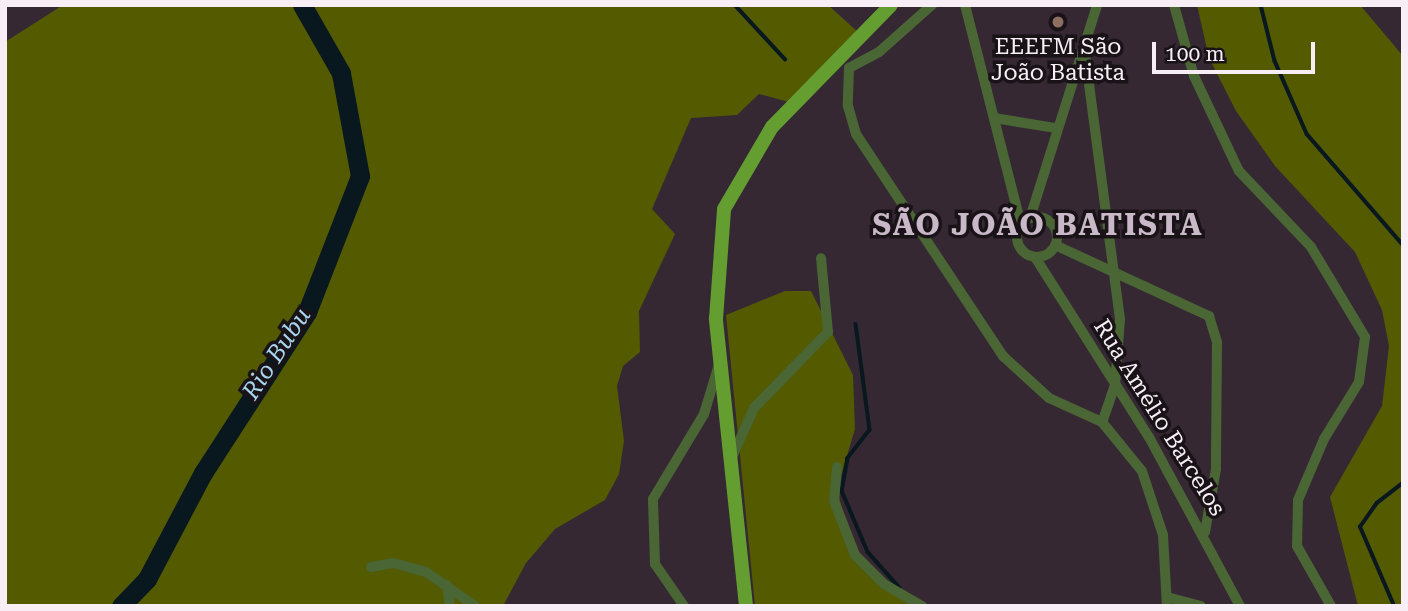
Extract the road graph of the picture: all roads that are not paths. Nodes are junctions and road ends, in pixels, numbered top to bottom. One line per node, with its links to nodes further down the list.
1 (891, 5): 7 (main road)
2 (932, 5): 7 (street)
3 (965, 5): 8 (street)
4 (1097, 5): 6 (street)
5 (1174, 5): 31 (street)
6 (1084, 46): 9 (street); 14 (street)
7 (844, 64): 15 (main road); 17 (street)
8 (994, 118): 9 (street); 10 (street)
9 (1056, 128): 10 (street)
10 (1025, 221): 11 (street); 12 (street)
11 (1055, 245): 12 (street); 14 (street)
12 (1035, 257): 16 (street, Rua Amélio Barcelos)
13 (821, 258): 18 (street)
14 (1116, 270): 16 (street); 20 (street)
15 (720, 361): 18 (main road); 26 (street)
16 (1115, 385): 17 (street); 20 (street, Rua Amélio Barcelos)
17 (1102, 422): 23 (street)
18 (731, 460): 27 (main road)
19 (837, 467): 28 (street)
20 (1205, 532): 30 (street, Rua Amélio Barcelos)
21 (371, 567): 22 (street)
22 (447, 585): 24 (street); 25 (street)
23 (1167, 601): 29 (street)
24 (450, 606)
25 (475, 606)
26 (684, 606)
27 (746, 606)
28 (922, 606)
29 (1201, 606)
30 (1240, 606)
31 (1331, 606)

